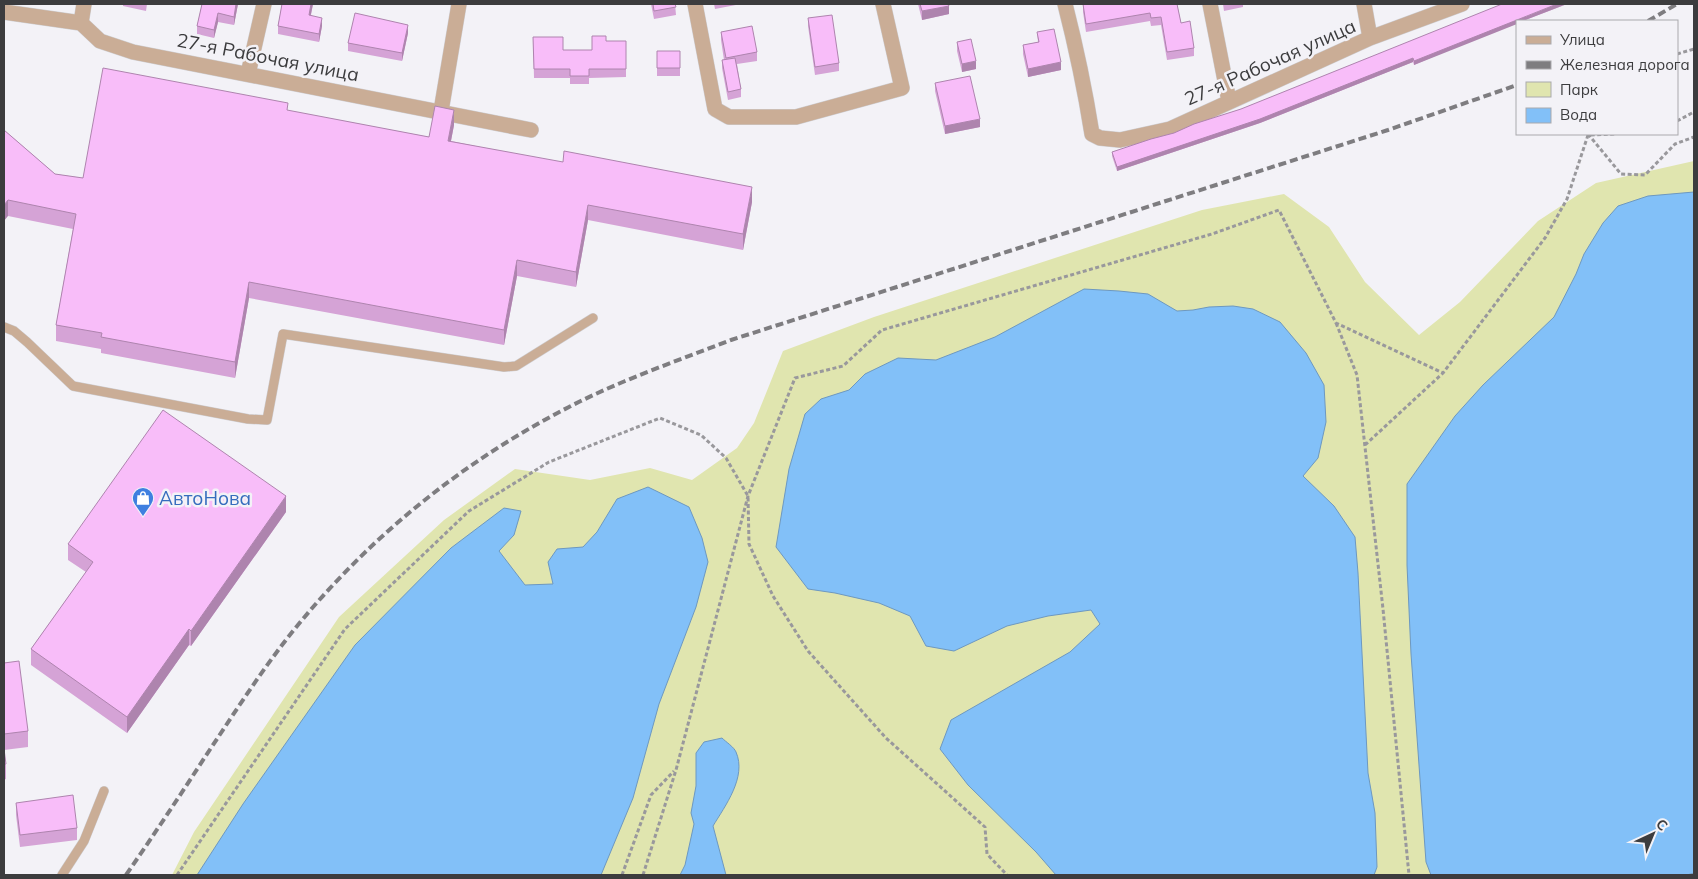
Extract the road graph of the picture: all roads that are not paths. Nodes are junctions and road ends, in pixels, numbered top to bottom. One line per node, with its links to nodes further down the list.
1 (84, 4): 11 (street)
2 (264, 4): 13 (street)
3 (459, 4): 15 (street)
4 (696, 4): 5 (street)
5 (884, 4)
6 (1065, 4): 14 (street, 27-я Рабочая улица)
7 (1210, 4): 14 (street)
8 (1364, 4): 12 (street)
9 (1462, 4): 12 (street, 27-я Рабочая улица)
10 (4, 12): 11 (street)
11 (81, 23): 13 (street, 27-я Рабочая улица)
12 (1370, 38): 14 (street, 27-я Рабочая улица)
13 (248, 74): 15 (street, 27-я Рабочая улица)
14 (1229, 101)
15 (440, 111): 16 (street, 27-я Рабочая улица)
16 (531, 130)
17 (593, 318): 18 (lane)
18 (4, 327)
19 (104, 791): 20 (lane)
20 (62, 875)

